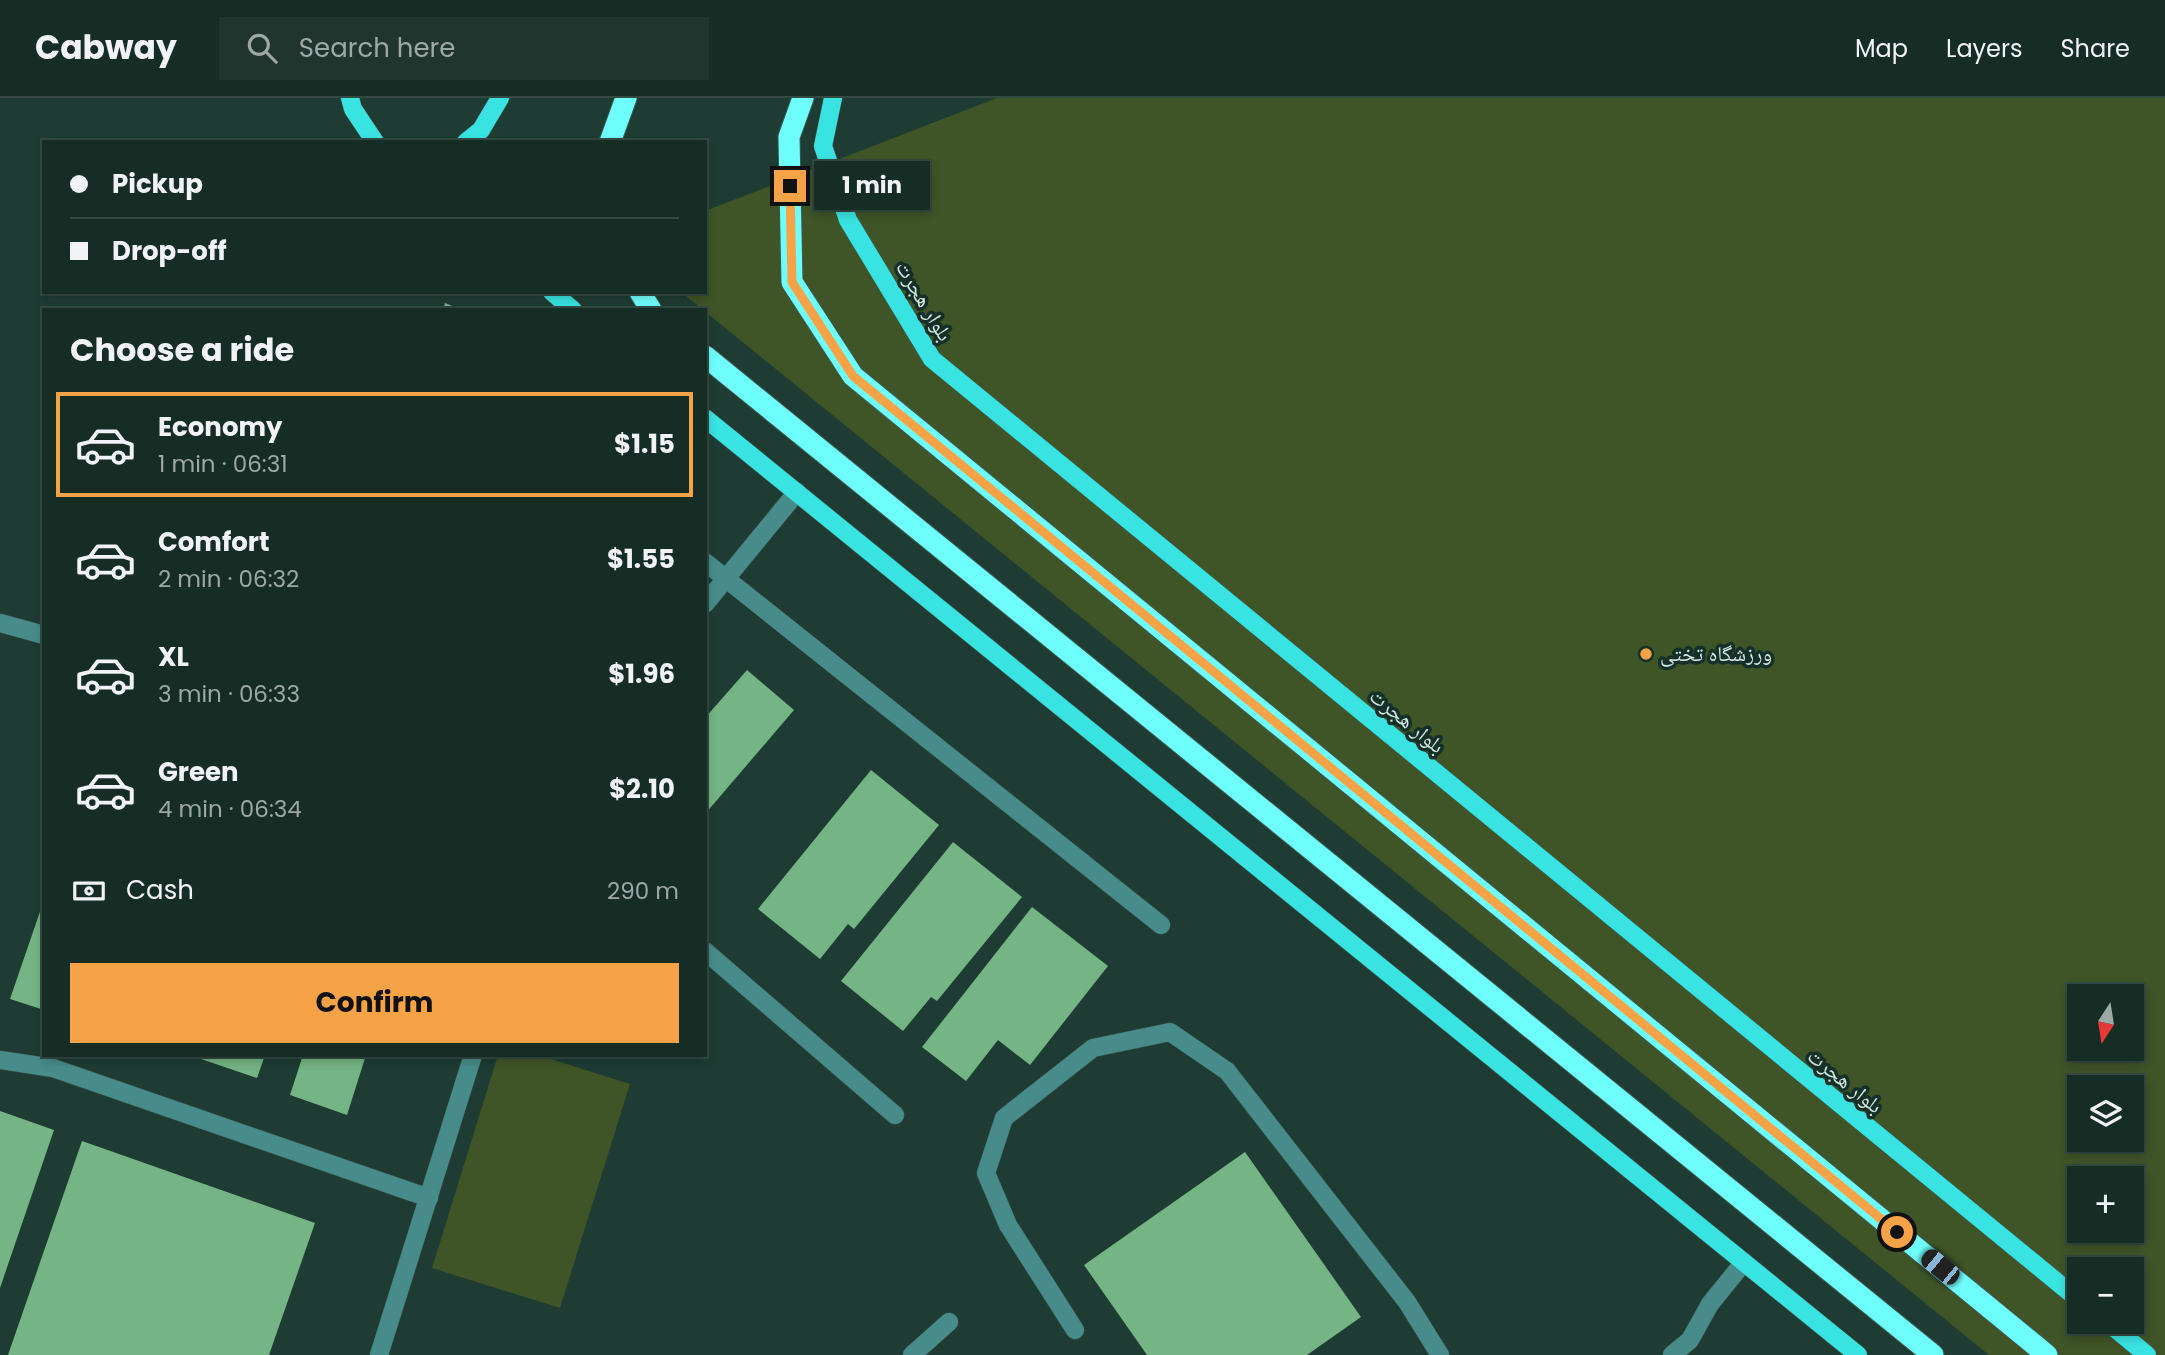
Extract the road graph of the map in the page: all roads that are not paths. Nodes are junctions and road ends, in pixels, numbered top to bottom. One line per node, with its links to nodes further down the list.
1 (350, 98): 6 (main road)
2 (500, 98): 7 (main road)
3 (626, 98): 8 (highway)
4 (803, 98): 37 (highway)
5 (833, 98): 26 (main road, بلوار هجرت)
6 (374, 140)
7 (468, 140)
8 (611, 140)
9 (554, 294): 10 (main road)
10 (571, 308)
11 (707, 358): 36 (highway)
12 (707, 420): 13 (main road)
13 (797, 492): 15 (lane); 25 (main road)
14 (707, 563): 15 (lane)
15 (728, 578): 16 (lane); 19 (lane)
16 (707, 602)
17 (0, 623): 18 (lane)
18 (42, 634)
19 (1161, 925)
20 (707, 953): 23 (lane)
21 (472, 1057): 24 (lane)
22 (0, 1060): 24 (lane)
23 (895, 1115)
24 (429, 1198): 31 (lane)
25 (1744, 1262): 30 (lane); 35 (main road)
26 (2067, 1290)
27 (949, 1322): 32 (lane)
28 (1075, 1330): 33 (lane)
29 (2122, 1334): 38 (main road)
30 (1694, 1348): 34 (lane)
31 (379, 1355)
32 (912, 1355)
33 (1440, 1355)
34 (1672, 1355)
35 (1858, 1355)
36 (1933, 1355)
37 (2047, 1355)
38 (2147, 1355)

